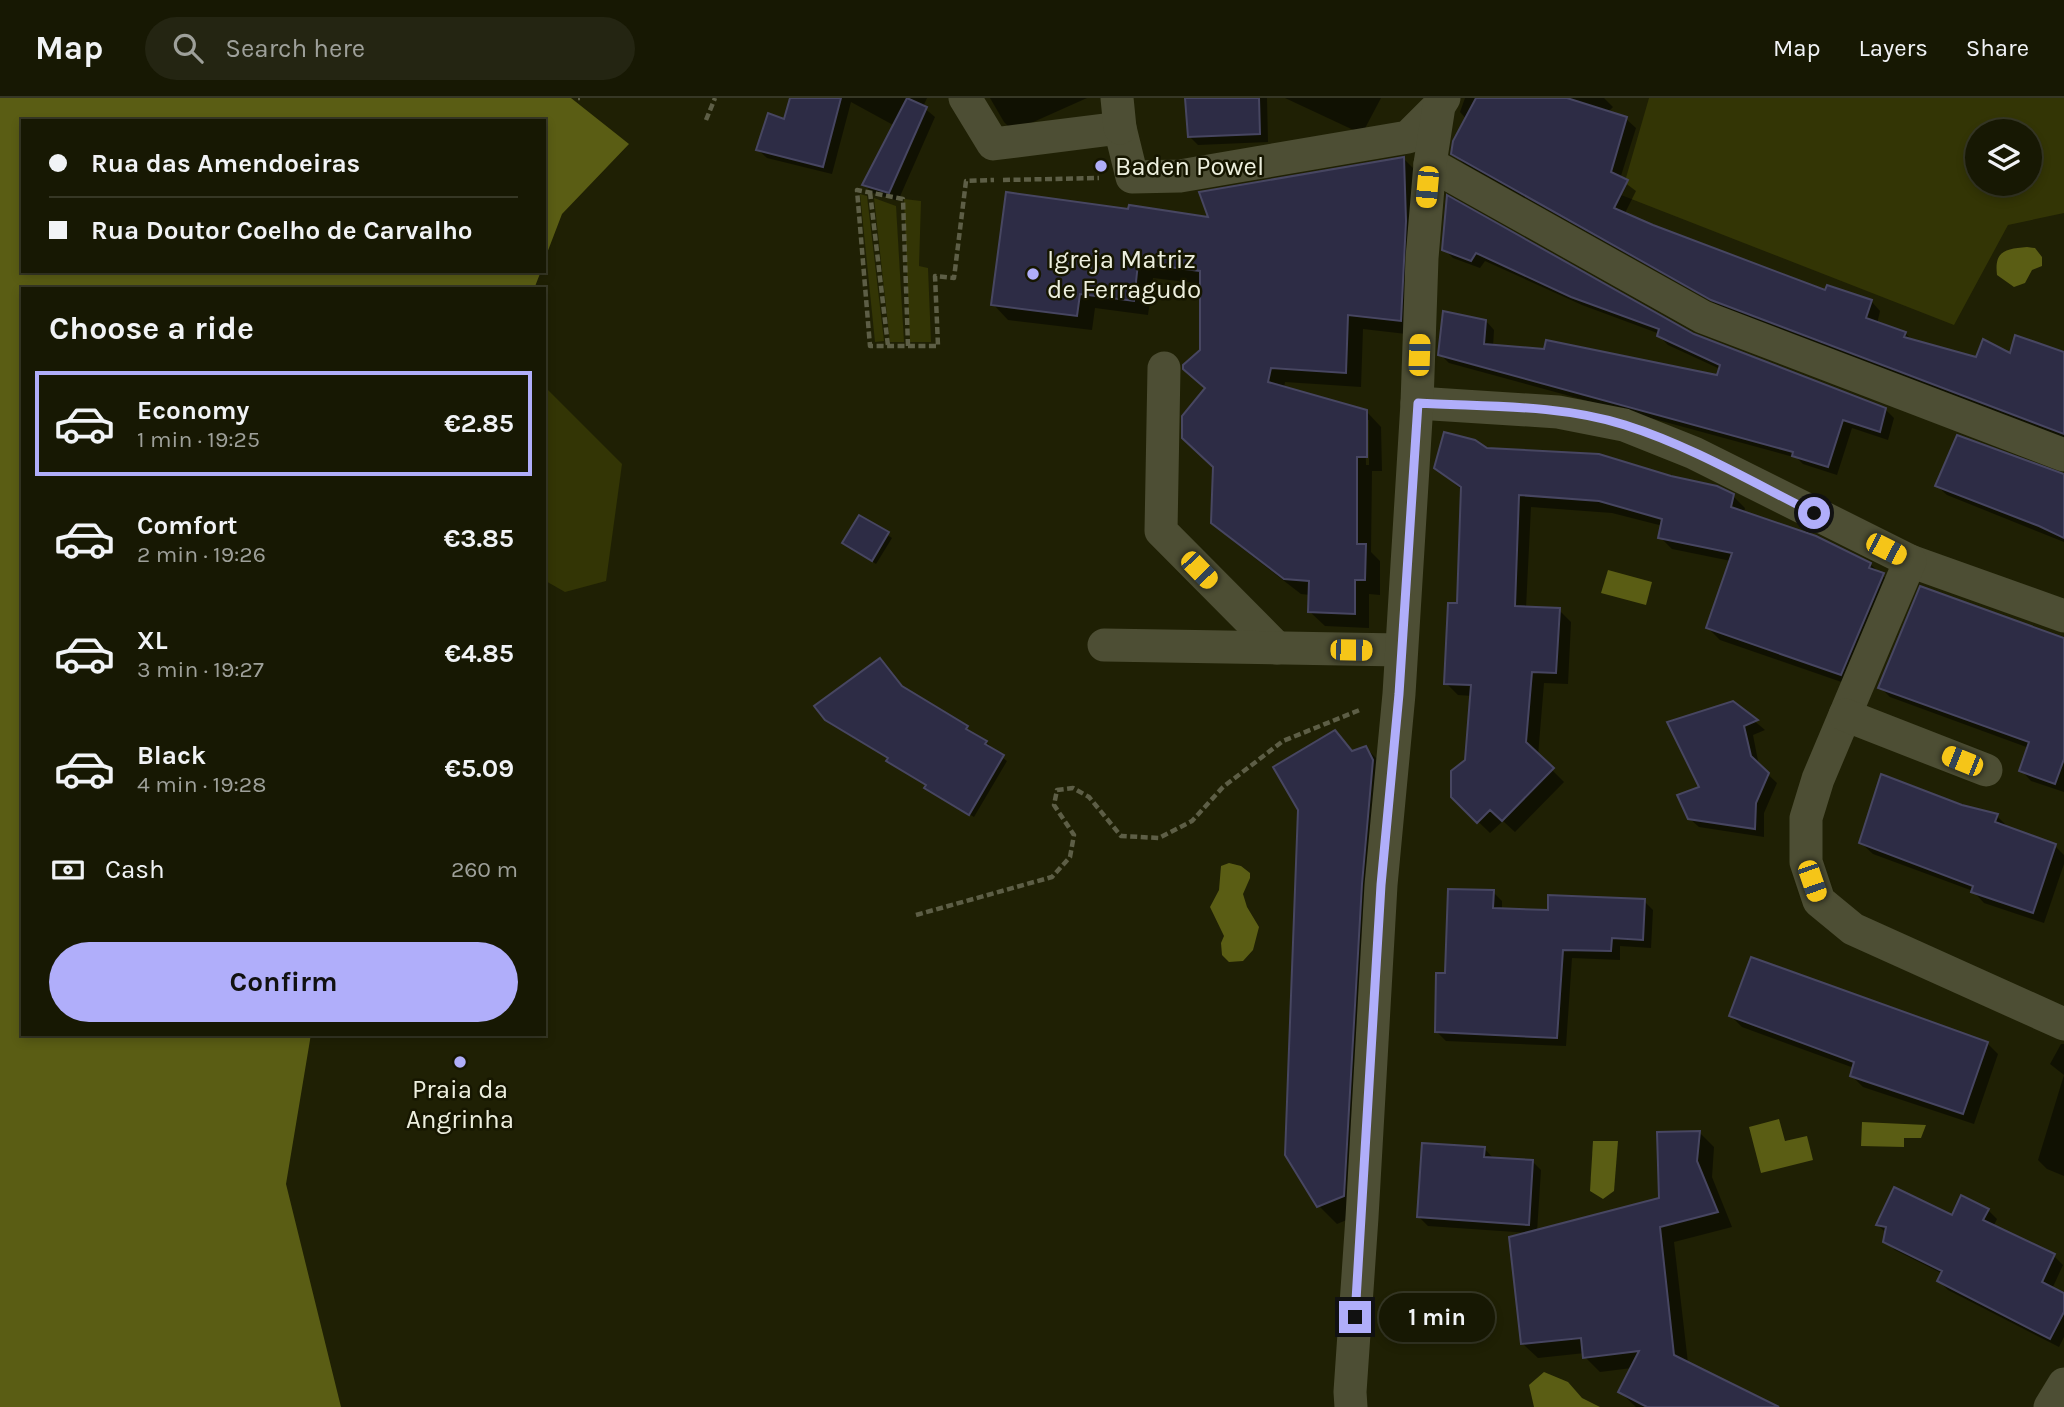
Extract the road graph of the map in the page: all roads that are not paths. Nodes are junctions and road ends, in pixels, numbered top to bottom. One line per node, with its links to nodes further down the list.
1 (965, 98): 3 (street)
2 (1441, 102): 3 (street); 4 (street)
3 (1119, 113)
4 (1430, 164): 6 (street); 7 (street)
5 (1164, 368): 11 (street)
6 (1418, 403): 8 (street); 12 (street)
7 (2064, 455)
8 (1910, 561): 9 (street); 13 (street)
9 (2064, 616)
10 (1104, 645): 11 (street)
11 (1277, 648): 12 (street)
12 (1401, 650): 17 (street)
13 (1845, 715): 14 (street); 15 (street)
14 (1986, 770)
15 (2064, 1024)
16 (2064, 1384): 18 (street)
17 (1351, 1407)
18 (2050, 1407)

